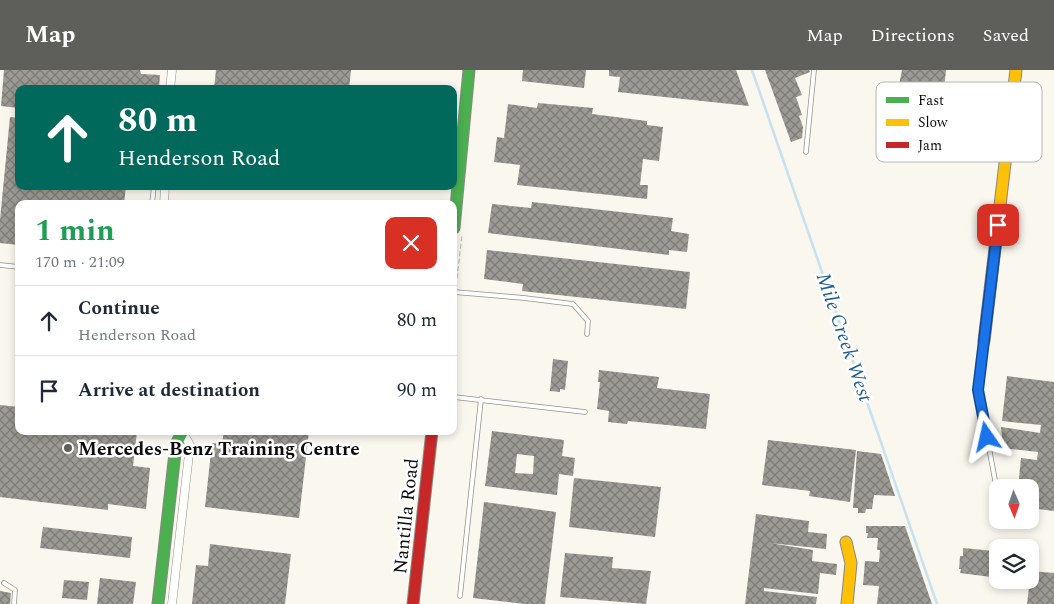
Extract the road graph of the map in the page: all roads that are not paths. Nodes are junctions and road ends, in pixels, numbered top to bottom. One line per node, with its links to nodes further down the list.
1 (172, 70): 4 (street)
2 (469, 70): 7 (street)
3 (814, 70): 5 (lane)
4 (170, 85)
5 (806, 152)
6 (1005, 162): 12 (street)
7 (457, 200)
8 (0, 265): 9 (lane)
9 (15, 267)
10 (457, 292): 11 (lane)
11 (587, 334)
12 (984, 341): 19 (lane)
13 (457, 397): 14 (lane)
14 (481, 399): 15 (lane); 26 (lane)
15 (585, 412)
16 (181, 435): 20 (street)
17 (185, 435): 21 (street)
18 (432, 435): 30 (street, Nantilla Road)
19 (995, 479)
20 (167, 525): 21 (street); 24 (street)
21 (180, 526): 25 (street)
22 (846, 542): 31 (street)
23 (4, 583): 27 (lane)
24 (160, 587): 25 (street); 28 (street)
25 (174, 588): 29 (street)
26 (460, 596)
27 (14, 604)
28 (158, 604)
29 (172, 604)
30 (412, 604)
31 (846, 604)

